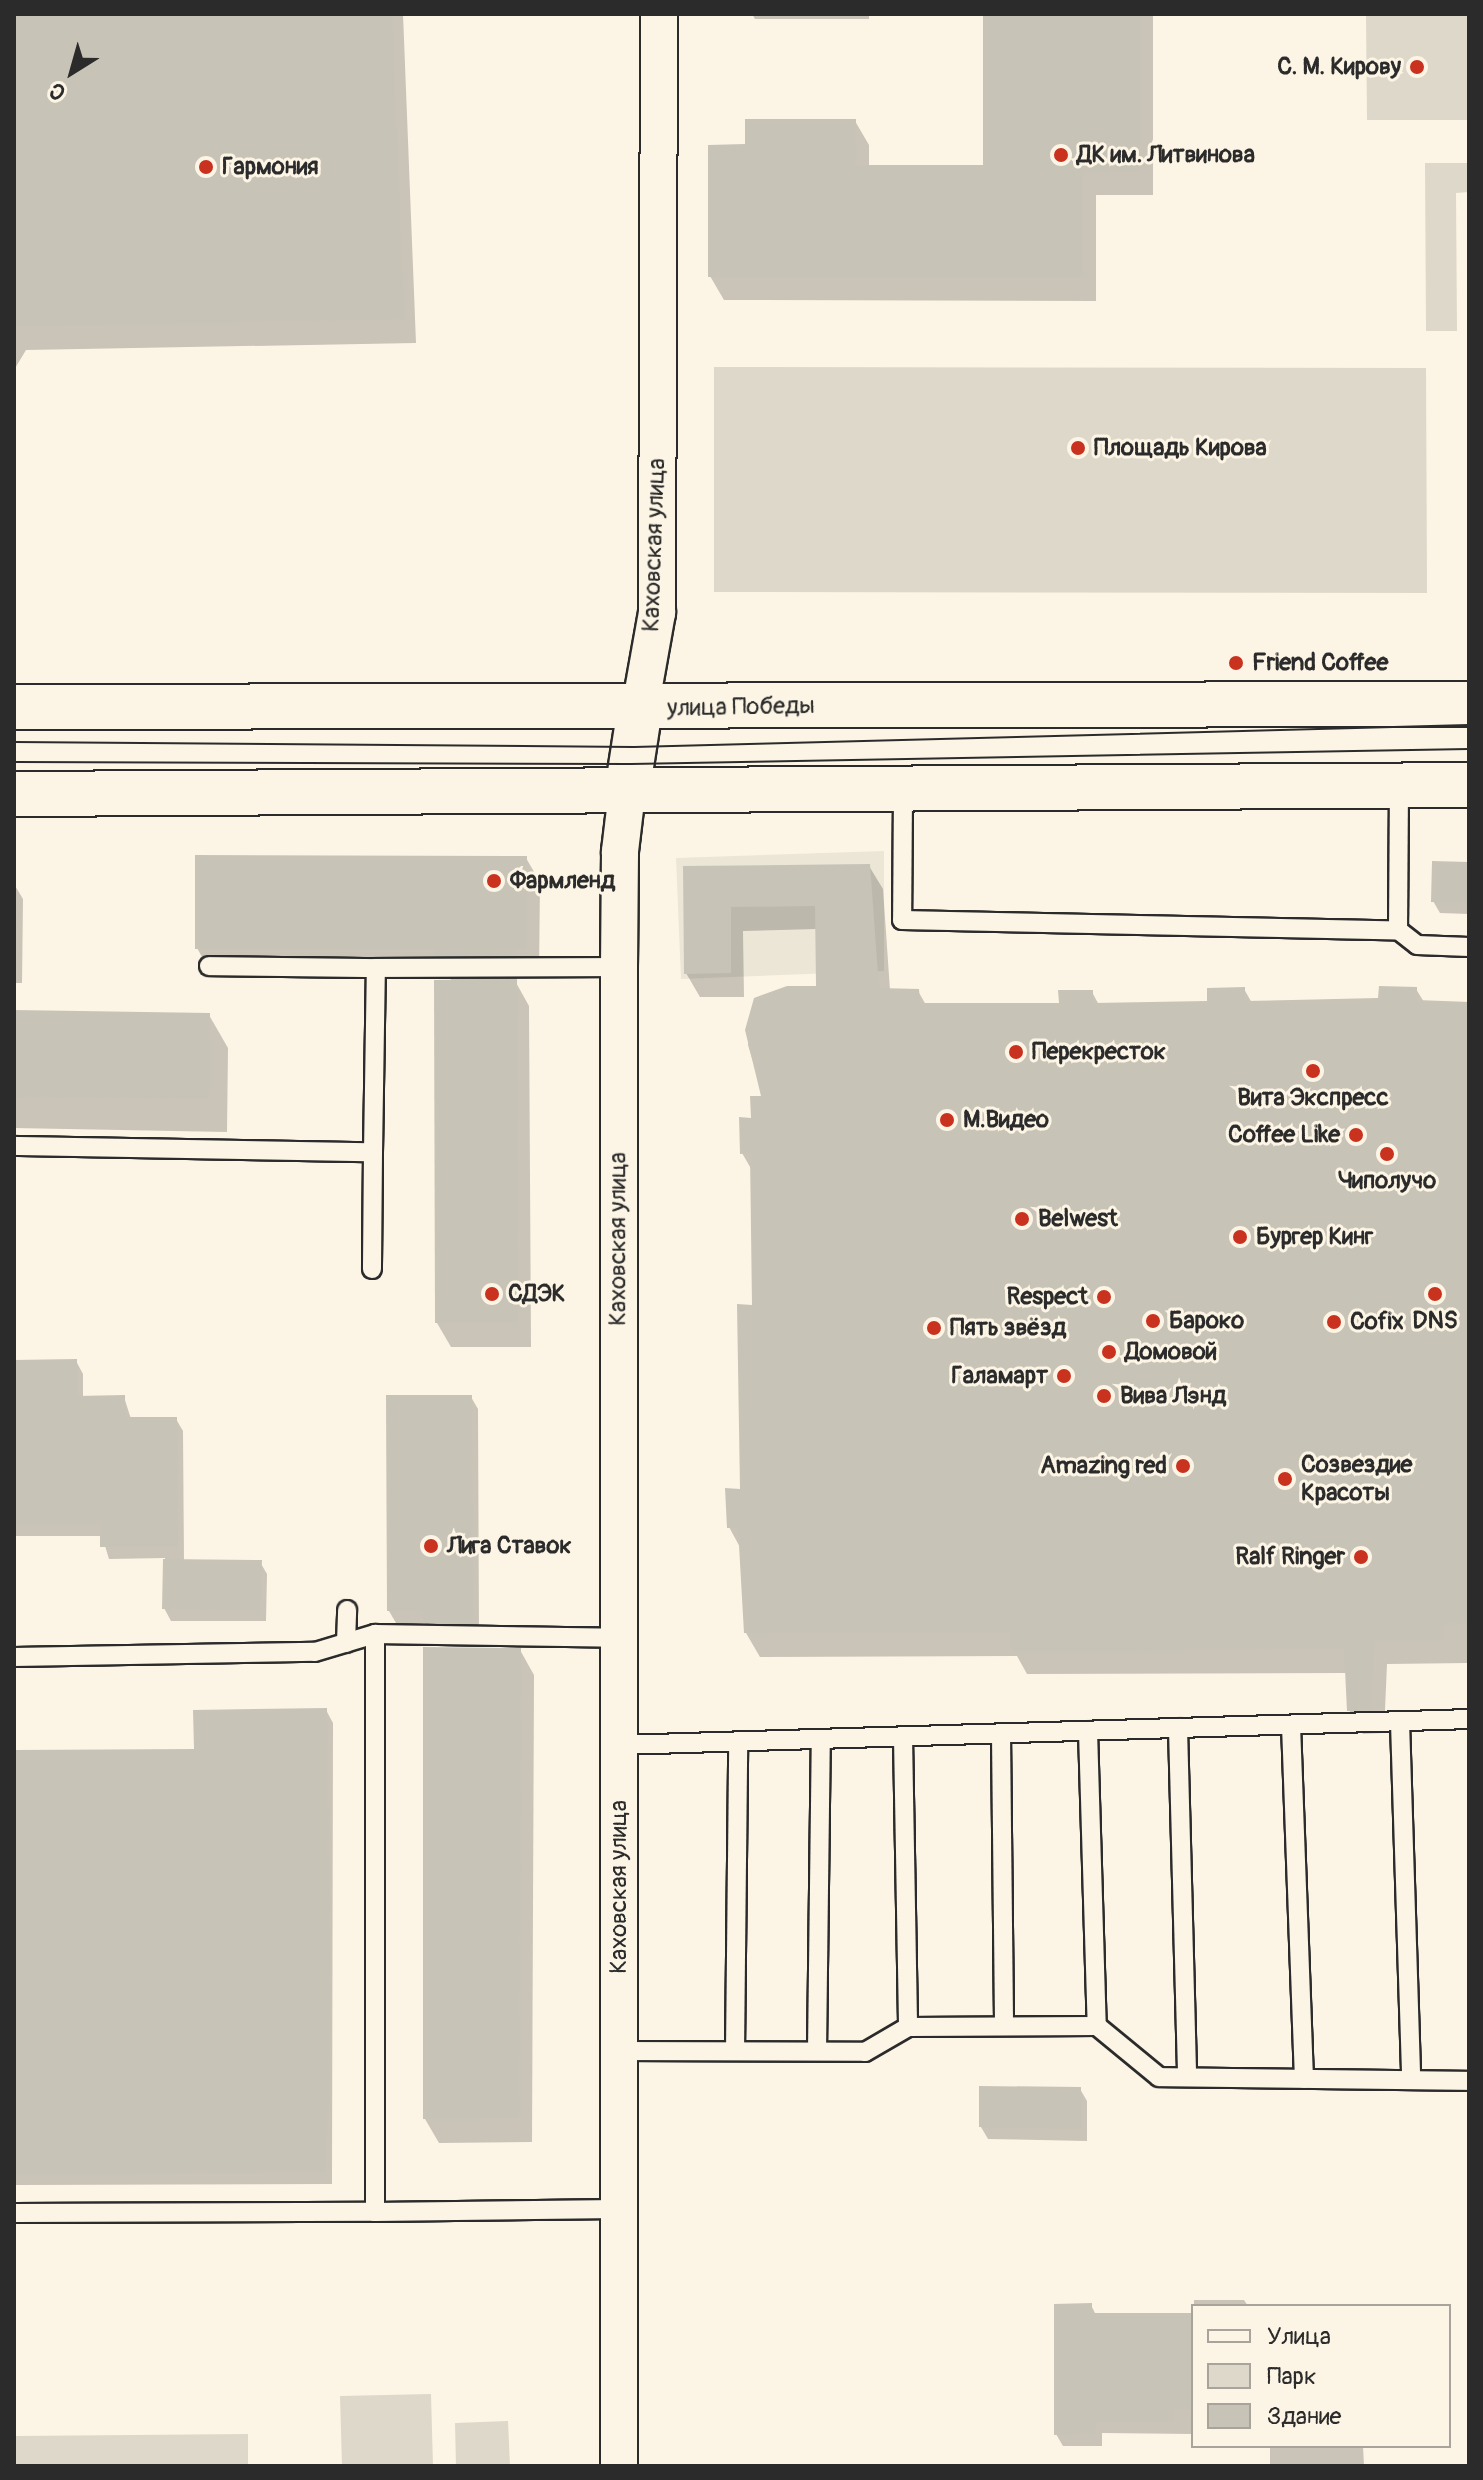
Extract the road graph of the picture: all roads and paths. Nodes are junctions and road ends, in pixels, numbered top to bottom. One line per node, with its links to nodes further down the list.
1 (659, 14): 4 (street, Каховская улица)
2 (1469, 704): 4 (main road, улица Победы)
3 (14, 707): 4 (main road, улица Победы)
4 (640, 708): 7 (main road, Каховская улица)
5 (1399, 785): 6 (main road); 8 (main road); 10 (lane)
6 (1469, 785)
7 (627, 792): 8 (main road); 9 (main road); 13 (street, Каховская улица)
8 (903, 792): 10 (lane)
9 (14, 794)
10 (1398, 930): 11 (lane)
11 (1469, 947)
12 (209, 966): 14 (lane)
13 (619, 967): 14 (lane); 20 (street, Каховская улица)
14 (376, 968): 16 (lane)
15 (14, 1146): 16 (lane)
16 (373, 1152): 17 (lane)
17 (372, 1269)
18 (347, 1610): 21 (lane)
19 (375, 1634): 20 (lane); 21 (lane); 44 (lane)
20 (617, 1638): 32 (street, Каховская улица)
21 (346, 1643): 22 (lane)
22 (14, 1657)
23 (1469, 1719): 24 (lane)
24 (1400, 1722): 25 (lane); 41 (lane)
25 (1291, 1725): 26 (lane); 40 (lane)
26 (1178, 1728): 27 (lane); 39 (lane)
27 (1088, 1731): 28 (lane); 34 (lane)
28 (1001, 1734): 29 (lane); 33 (lane)
29 (903, 1737): 30 (lane); 35 (lane)
30 (821, 1739): 31 (lane); 38 (lane)
31 (738, 1741): 32 (lane); 37 (lane)
32 (620, 1745): 36 (street, Каховская улица)
33 (1004, 2025): 34 (lane); 35 (lane)
34 (1097, 2026): 39 (lane)
35 (908, 2027): 38 (lane)
36 (618, 2051): 37 (lane); 43 (street, Каховская улица)
37 (735, 2051): 38 (lane)
38 (817, 2051)
39 (1187, 2077): 40 (lane)
40 (1304, 2079): 41 (lane)
41 (1411, 2080): 42 (lane)
42 (1469, 2081)
43 (618, 2209): 44 (lane); 46 (street, Каховская улица)
44 (375, 2212): 45 (lane)
45 (14, 2213)
46 (619, 2466)

